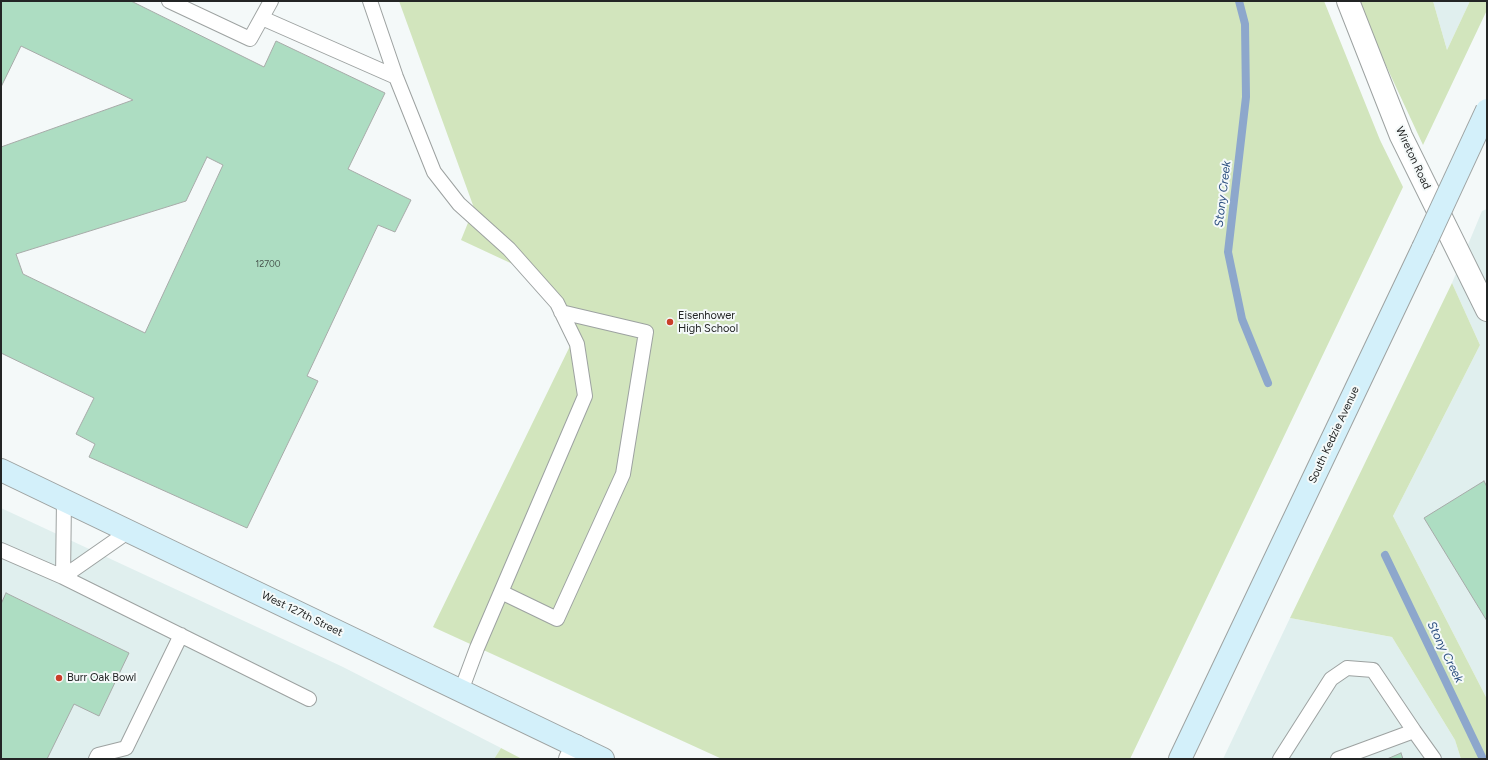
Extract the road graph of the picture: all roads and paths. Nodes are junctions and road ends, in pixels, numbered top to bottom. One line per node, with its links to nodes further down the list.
1 (169, 1): 5 (lane)
2 (271, 1): 5 (lane)
3 (370, 1): 6 (lane)
4 (1348, 1): 8 (street, Wireton Road)
5 (262, 18): 6 (lane)
6 (396, 77): 9 (lane)
7 (1487, 110): 23 (main road, South Kedzie Avenue, bridge)
8 (1487, 310)
9 (562, 312): 15 (lane); 15 (lane)
10 (1, 470): 11 (main road, West 127th Street)
11 (64, 500): 12 (main road, West 127th Street); 14 (lane)
12 (129, 531): 14 (lane); 17 (main road, West 127th Street)
13 (1, 550): 14 (lane)
14 (63, 577): 16 (lane)
15 (501, 592): 17 (lane)
16 (181, 635): 18 (lane); 21 (lane)
17 (461, 691): 20 (main road, West 127th Street)
18 (309, 699)
19 (1414, 731): 24 (lane); 25 (lane); 26 (lane)
20 (573, 752): 22 (main road, West 127th Street)
21 (96, 759)
22 (604, 759)
23 (1180, 759)
24 (1280, 759)
25 (1338, 759)
26 (1434, 759)

